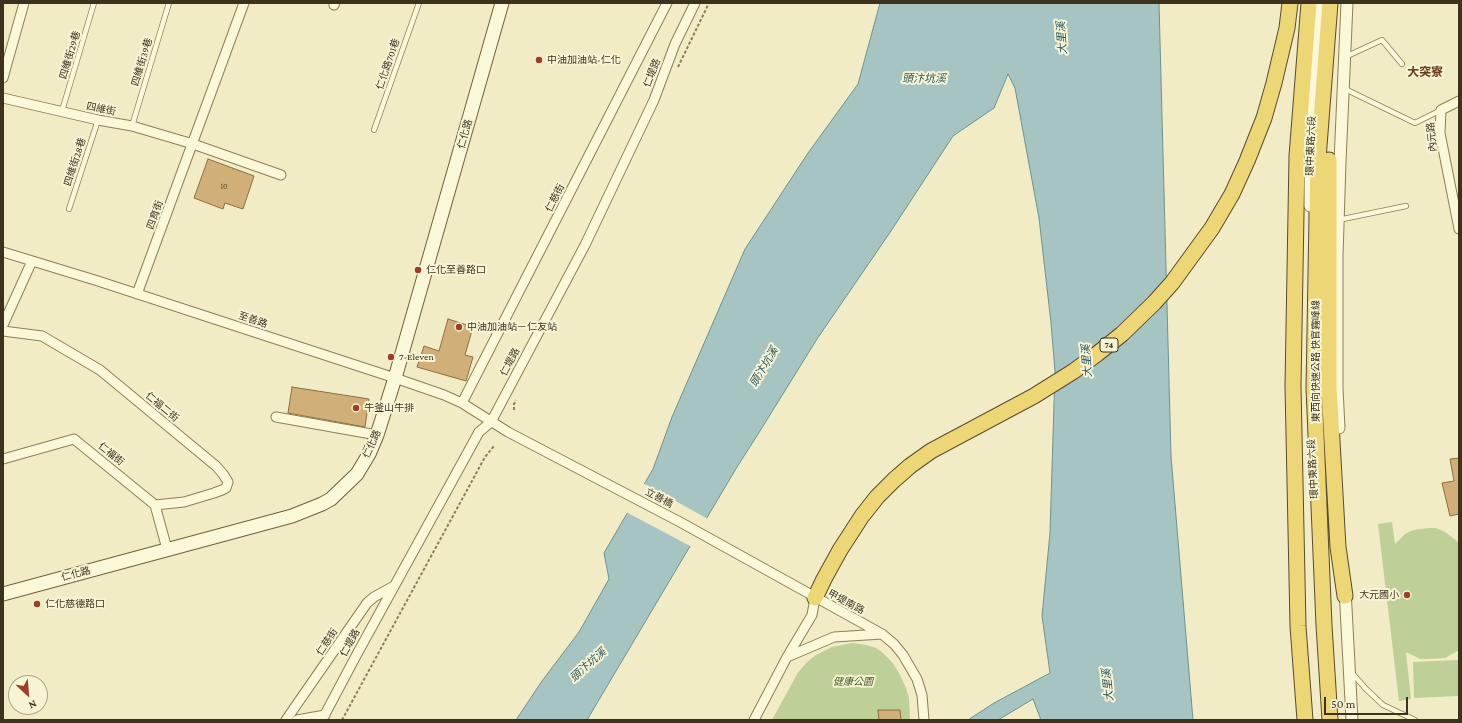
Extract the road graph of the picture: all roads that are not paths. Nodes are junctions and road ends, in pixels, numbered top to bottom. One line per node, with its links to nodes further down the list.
1 (24, 3): 17 (street)
2 (94, 3): 22 (lane, 四維街29巷)
3 (169, 3): 24 (lane, 四維街39巷)
4 (244, 3): 26 (street, 四育街)
5 (419, 3): 25 (lane, 仁化路701巷)
6 (502, 3): 37 (main road, 仁化路)
7 (667, 3): 38 (street, 仁慈街)
8 (695, 3): 40 (street, 仁堤路)
9 (1290, 3): 48 (highway, 74)
10 (1309, 3): 57 (highway)
11 (1319, 3): 58 (street, 環中東路六段)
12 (1330, 3): 59 (highway, 東西向快速公路 快官霧峰線)
13 (1339, 3): 47 (highway)
14 (1347, 3): 15 (street)
15 (1345, 58): 16 (lane); 18 (street)
16 (1402, 64)
17 (3, 78)
18 (1343, 87): 21 (lane); 30 (street)
19 (3, 98): 22 (street, 四維街)
20 (1459, 101): 21 (street, 內元路)
21 (1441, 110): 31 (street, 內元路)
22 (62, 111): 23 (street, 四維街)
23 (98, 120): 24 (street, 四維街); 29 (lane, 四維街28巷)
24 (132, 126): 26 (street, 四維街)
25 (374, 130)
26 (193, 144): 27 (street); 34 (street, 四育街)
27 (281, 174)
28 (1406, 206): 30 (lane)
29 (69, 209)
30 (1338, 220): 47 (street)
31 (1459, 229)
32 (3, 252): 33 (street, 至善路)
33 (32, 261): 34 (street, 至善路); 35 (street)
34 (137, 294): 37 (street, 至善路)
35 (3, 325)
36 (3, 331): 43 (street, 仁福二街)
37 (395, 378): 38 (street, 至善路); 41 (main road, 仁化路)
38 (462, 403): 40 (street, 至善路)
39 (276, 417): 41 (street)
40 (491, 422): 45 (street, 仁堤路); 48 (street, 立善橋)
41 (377, 435): 44 (main road, 仁化路)
42 (3, 459): 43 (street, 仁福街)
43 (155, 505): 44 (street)
44 (167, 549): 46 (main road, 仁化路)
45 (395, 586): 52 (street, 仁堤路); 53 (street, 仁慈街)
46 (3, 594)
47 (1345, 596): 51 (street)
48 (816, 598): 49 (street, 甲堤南路); 50 (street, 甲堤南路)
49 (882, 634): 50 (street); 56 (street, 甲堤南路)
50 (787, 657): 55 (street, 甲堤南路)
51 (1348, 668): 60 (street); 61 (lane)
52 (324, 717): 54 (street)
53 (286, 720)
54 (297, 720)
55 (754, 720)
56 (924, 720)
57 (1305, 720)
58 (1325, 720)
59 (1330, 720)
60 (1352, 720)
61 (1415, 720)

